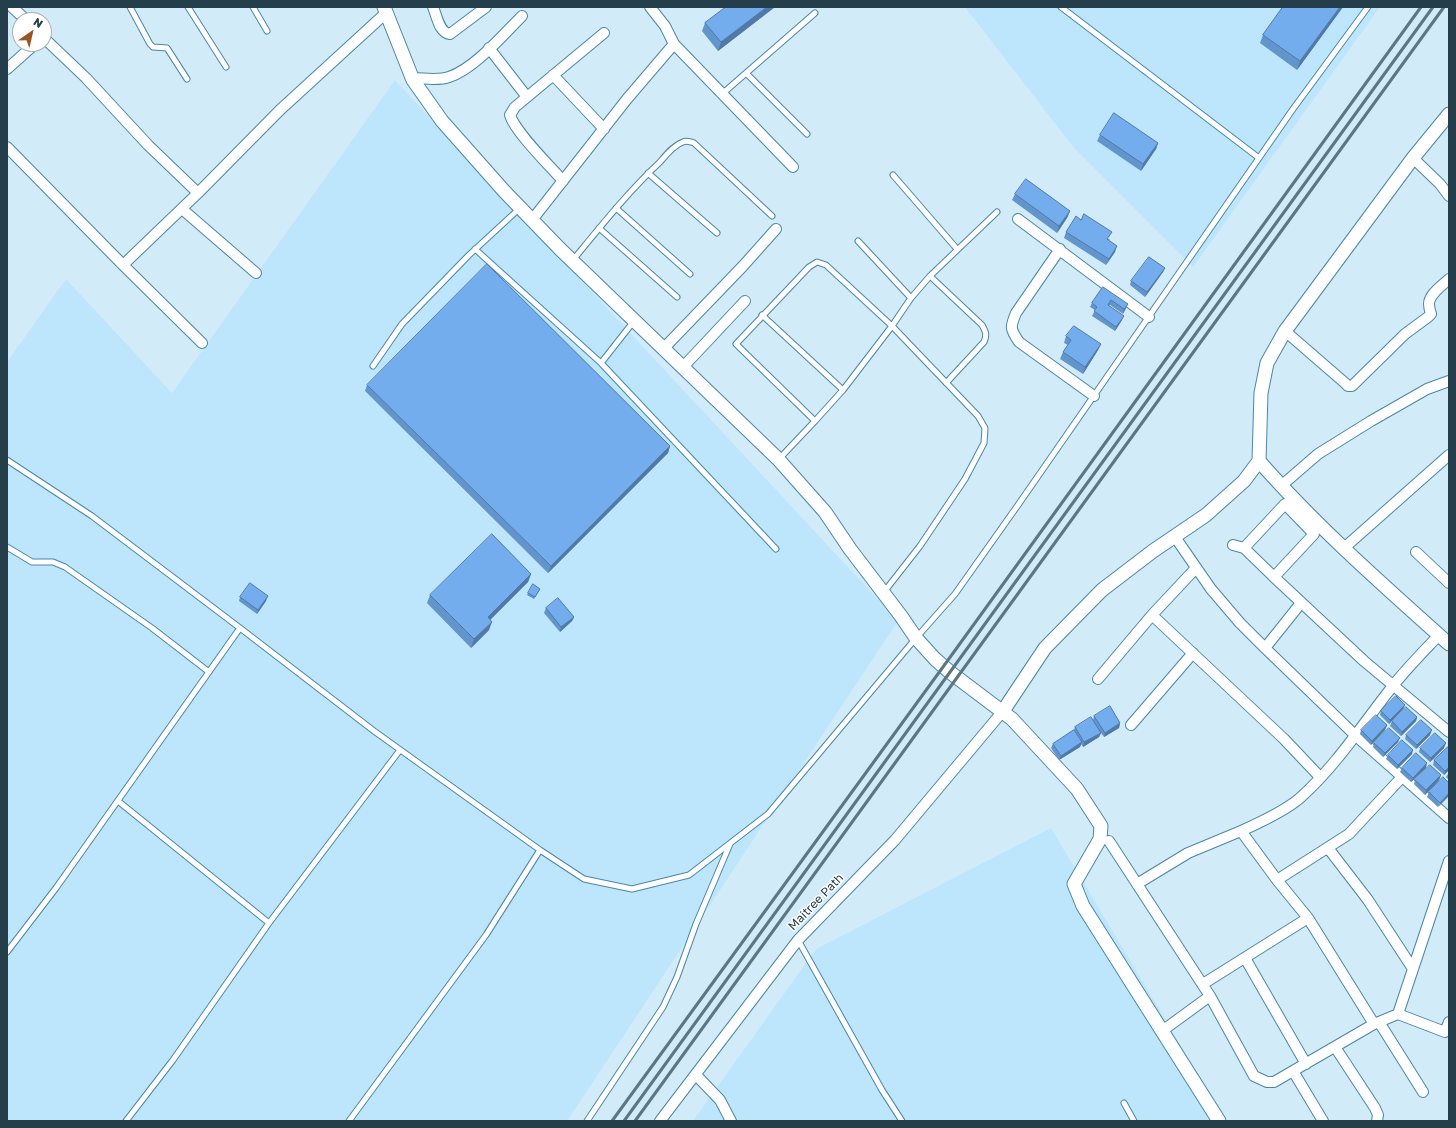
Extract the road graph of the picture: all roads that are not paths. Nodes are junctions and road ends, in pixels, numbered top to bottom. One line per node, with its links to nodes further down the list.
1 (130, 7): 23 (lane)
2 (188, 7): 18 (lane)
3 (253, 7): 12 (lane)
4 (433, 7): 5 (street)
5 (486, 7)
6 (650, 7): 14 (street)
7 (1061, 7): 30 (lane)
8 (1368, 7): 30 (lane)
9 (386, 9): 22 (street); 36 (street)
10 (815, 13): 20 (lane)
11 (522, 16): 16 (street)
12 (267, 31)
13 (604, 33): 21 (street)
14 (674, 44): 24 (street); 27 (street)
15 (52, 46): 36 (street)
16 (489, 48): 22 (street); 25 (street)
17 (26, 52): 19 (street)
18 (226, 67)
19 (7, 69)
20 (746, 73): 24 (lane); 28 (lane)
21 (553, 75): 25 (street); 27 (street)
22 (412, 78): 38 (street)
23 (187, 79)
24 (722, 94): 32 (street)
25 (527, 96): 35 (street)
26 (1449, 114): 31 (street)
27 (604, 129): 35 (street)
28 (807, 134)
29 (7, 147): 53 (street)
30 (1259, 158): 62 (lane)
31 (1413, 158): 37 (street); 65 (street)
32 (793, 167)
33 (648, 173): 39 (lane); 42 (lane); 47 (lane)
34 (892, 175): 50 (lane)
35 (563, 181): 44 (street)
36 (198, 193): 40 (street)
37 (1449, 196)
38 (520, 208): 44 (street); 49 (lane)
39 (616, 208): 45 (lane); 55 (lane)
40 (182, 209): 53 (street); 54 (street)
41 (997, 212): 50 (lane)
42 (772, 216)
43 (1018, 218): 51 (street)
44 (532, 220): 52 (street)
45 (599, 228): 52 (lane); 58 (lane)
46 (776, 229): 67 (street)
47 (717, 233)
48 (858, 241): 59 (lane)
49 (476, 249): 68 (lane); 69 (lane)
50 (957, 249): 56 (lane)
51 (1060, 249): 62 (street); 74 (street)
52 (573, 260): 63 (street)
53 (123, 265): 66 (street)
54 (256, 273)
55 (690, 274)
56 (930, 276): 59 (lane); 72 (lane)
57 (1449, 279): 65 (street)
58 (677, 297)
59 (911, 298): 64 (lane)
60 (745, 301): 70 (street)
61 (762, 315): 64 (lane); 73 (lane); 75 (lane)
62 (1149, 317): 74 (lane)
63 (635, 320): 67 (street); 68 (lane)
64 (892, 326): 72 (lane); 73 (lane)
65 (1285, 331): 79 (street)
66 (202, 343)
67 (664, 348): 70 (street)
68 (601, 363): 86 (lane)
69 (373, 366)
70 (682, 367): 77 (street)
71 (1449, 381): 80 (street)
72 (946, 383): 91 (lane)
73 (843, 390): 75 (lane)
74 (1094, 396): 96 (lane)
75 (815, 421): 77 (lane)
76 (1449, 455): 85 (street)
77 (778, 459): 91 (street)
78 (7, 460): 94 (lane)
79 (1259, 461): 80 (street); 81 (street)
80 (1281, 486): 85 (street)
81 (1175, 537): 88 (street); 103 (street)
82 (1233, 545): 84 (street)
83 (7, 547): 100 (lane)
84 (1244, 548): 89 (street); 89 (street)
85 (1344, 548): 95 (street)
86 (776, 549)
87 (1416, 552): 90 (street)
88 (1196, 568): 93 (street); 98 (street)
89 (1274, 577): 92 (street)
90 (1449, 583)
91 (884, 592): 96 (street)
92 (1301, 603): 98 (street); 102 (street)
93 (1152, 615): 99 (street); 101 (street)
94 (240, 628): 100 (lane); 107 (lane)
95 (1439, 635): 97 (street); 102 (street)
96 (916, 638): 103 (street); 114 (lane)
97 (1449, 644)
98 (1265, 648): 106 (street)
99 (1193, 653): 104 (street); 108 (street)
100 (209, 672): 110 (lane)
101 (1098, 679)
102 (1393, 686): 105 (street); 106 (street)
103 (1003, 711): 122 (street, Maitree Path); 131 (street)
104 (1131, 725)
105 (1449, 732)
106 (1356, 736): 108 (street); 109 (street)
107 (400, 750): 116 (lane); 121 (lane)
108 (1320, 777): 112 (street)
109 (1402, 777): 111 (street); 115 (street)
110 (118, 801): 121 (lane); 123 (lane)
111 (1449, 818)
112 (1241, 831): 118 (street); 119 (street)
113 (1109, 841): 119 (street)
114 (730, 844): 116 (lane); 140 (lane)
115 (1328, 848): 118 (street); 125 (street)
116 (540, 850): 139 (lane)
117 (1449, 862): 125 (street)
118 (1277, 880): 120 (street)
119 (1137, 884): 126 (street)
120 (1308, 918): 124 (street); 130 (street)
121 (270, 923): 138 (lane)
122 (798, 940): 135 (street, Maitree Path); 143 (lane)
123 (7, 952)
124 (1245, 958): 126 (street); 133 (street)
125 (1413, 969): 128 (street)
126 (1202, 984): 127 (street)
127 (1210, 996): 131 (street); 134 (street)
128 (1398, 1014): 129 (street); 130 (street)
129 (1449, 1022)
130 (1376, 1023): 132 (street); 136 (street)
131 (1162, 1030): 145 (street)
132 (1335, 1046): 133 (street); 147 (street)
133 (1306, 1064): 134 (street)
134 (1293, 1071): 146 (street)
135 (696, 1075): 141 (street, Maitree Path); 142 (street)
136 (1422, 1092)
137 (1124, 1103): 144 (lane)
138 (126, 1121)
139 (349, 1121)
140 (587, 1121)
141 (660, 1121)
142 (730, 1121)
143 (902, 1121)
144 (1134, 1121)
145 (1219, 1121)
146 (1323, 1121)
147 (1377, 1121)

